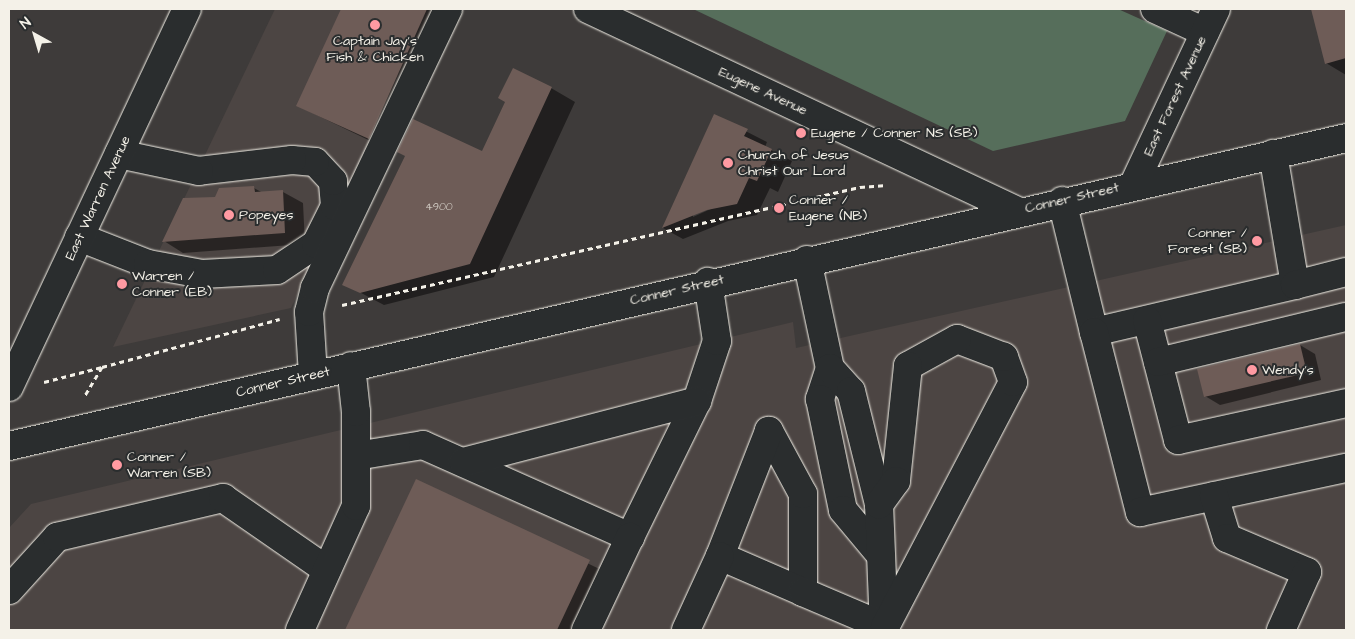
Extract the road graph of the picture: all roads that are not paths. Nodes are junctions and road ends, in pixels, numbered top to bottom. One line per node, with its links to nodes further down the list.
1 (187, 9): 7 (main road, East Warren Avenue)
2 (448, 9): 23 (main road)
3 (588, 9): 11 (main road, Eugene Avenue)
4 (1155, 9): 5 (main road)
5 (1210, 20): 9 (main road, East Forest Avenue)
6 (1346, 138): 8 (main road, Conner Street)
7 (119, 154): 12 (main road, East Warren Avenue); 12 (main road)
8 (1273, 154): 9 (main road, Conner Street); 16 (main road)
9 (1134, 184): 10 (main road, Conner Street)
10 (1062, 201): 11 (main road, Conner Street); 19 (main road)
11 (1018, 211): 13 (main road, Conner Street)
12 (79, 237): 24 (main road, East Warren Avenue)
13 (807, 260): 15 (main road, Conner Street); 22 (main road)
14 (1345, 279): 16 (main road)
15 (708, 282): 21 (main road, Conner Street); 25 (main road)
16 (1295, 284): 18 (main road)
17 (1346, 317): 20 (main road)
18 (1147, 320): 19 (main road); 20 (main road)
19 (1094, 332): 31 (main road)
20 (1158, 362): 26 (main road)
21 (351, 366): 23 (main road, Conner Street); 28 (main road)
22 (830, 368): 32 (main road); 34 (main road)
23 (313, 375): 27 (main road, Conner Street)
24 (9, 387)
25 (697, 401): 29 (main road); 33 (main road)
26 (1346, 403)
27 (9, 446)
28 (356, 456): 29 (main road); 36 (main road)
29 (462, 462): 33 (main road)
30 (1346, 468): 31 (main road)
31 (1214, 496): 43 (main road)
32 (879, 504): 34 (main road); 39 (main road)
33 (630, 538): 41 (main road)
34 (879, 553): 39 (main road)
35 (720, 556): 38 (main road); 38 (main road); 42 (main road)
36 (327, 570): 37 (main road); 40 (main road)
37 (9, 590)
38 (802, 592): 39 (main road)
39 (884, 628)
40 (300, 630)
41 (586, 630)
42 (686, 630)
43 (1281, 630)

